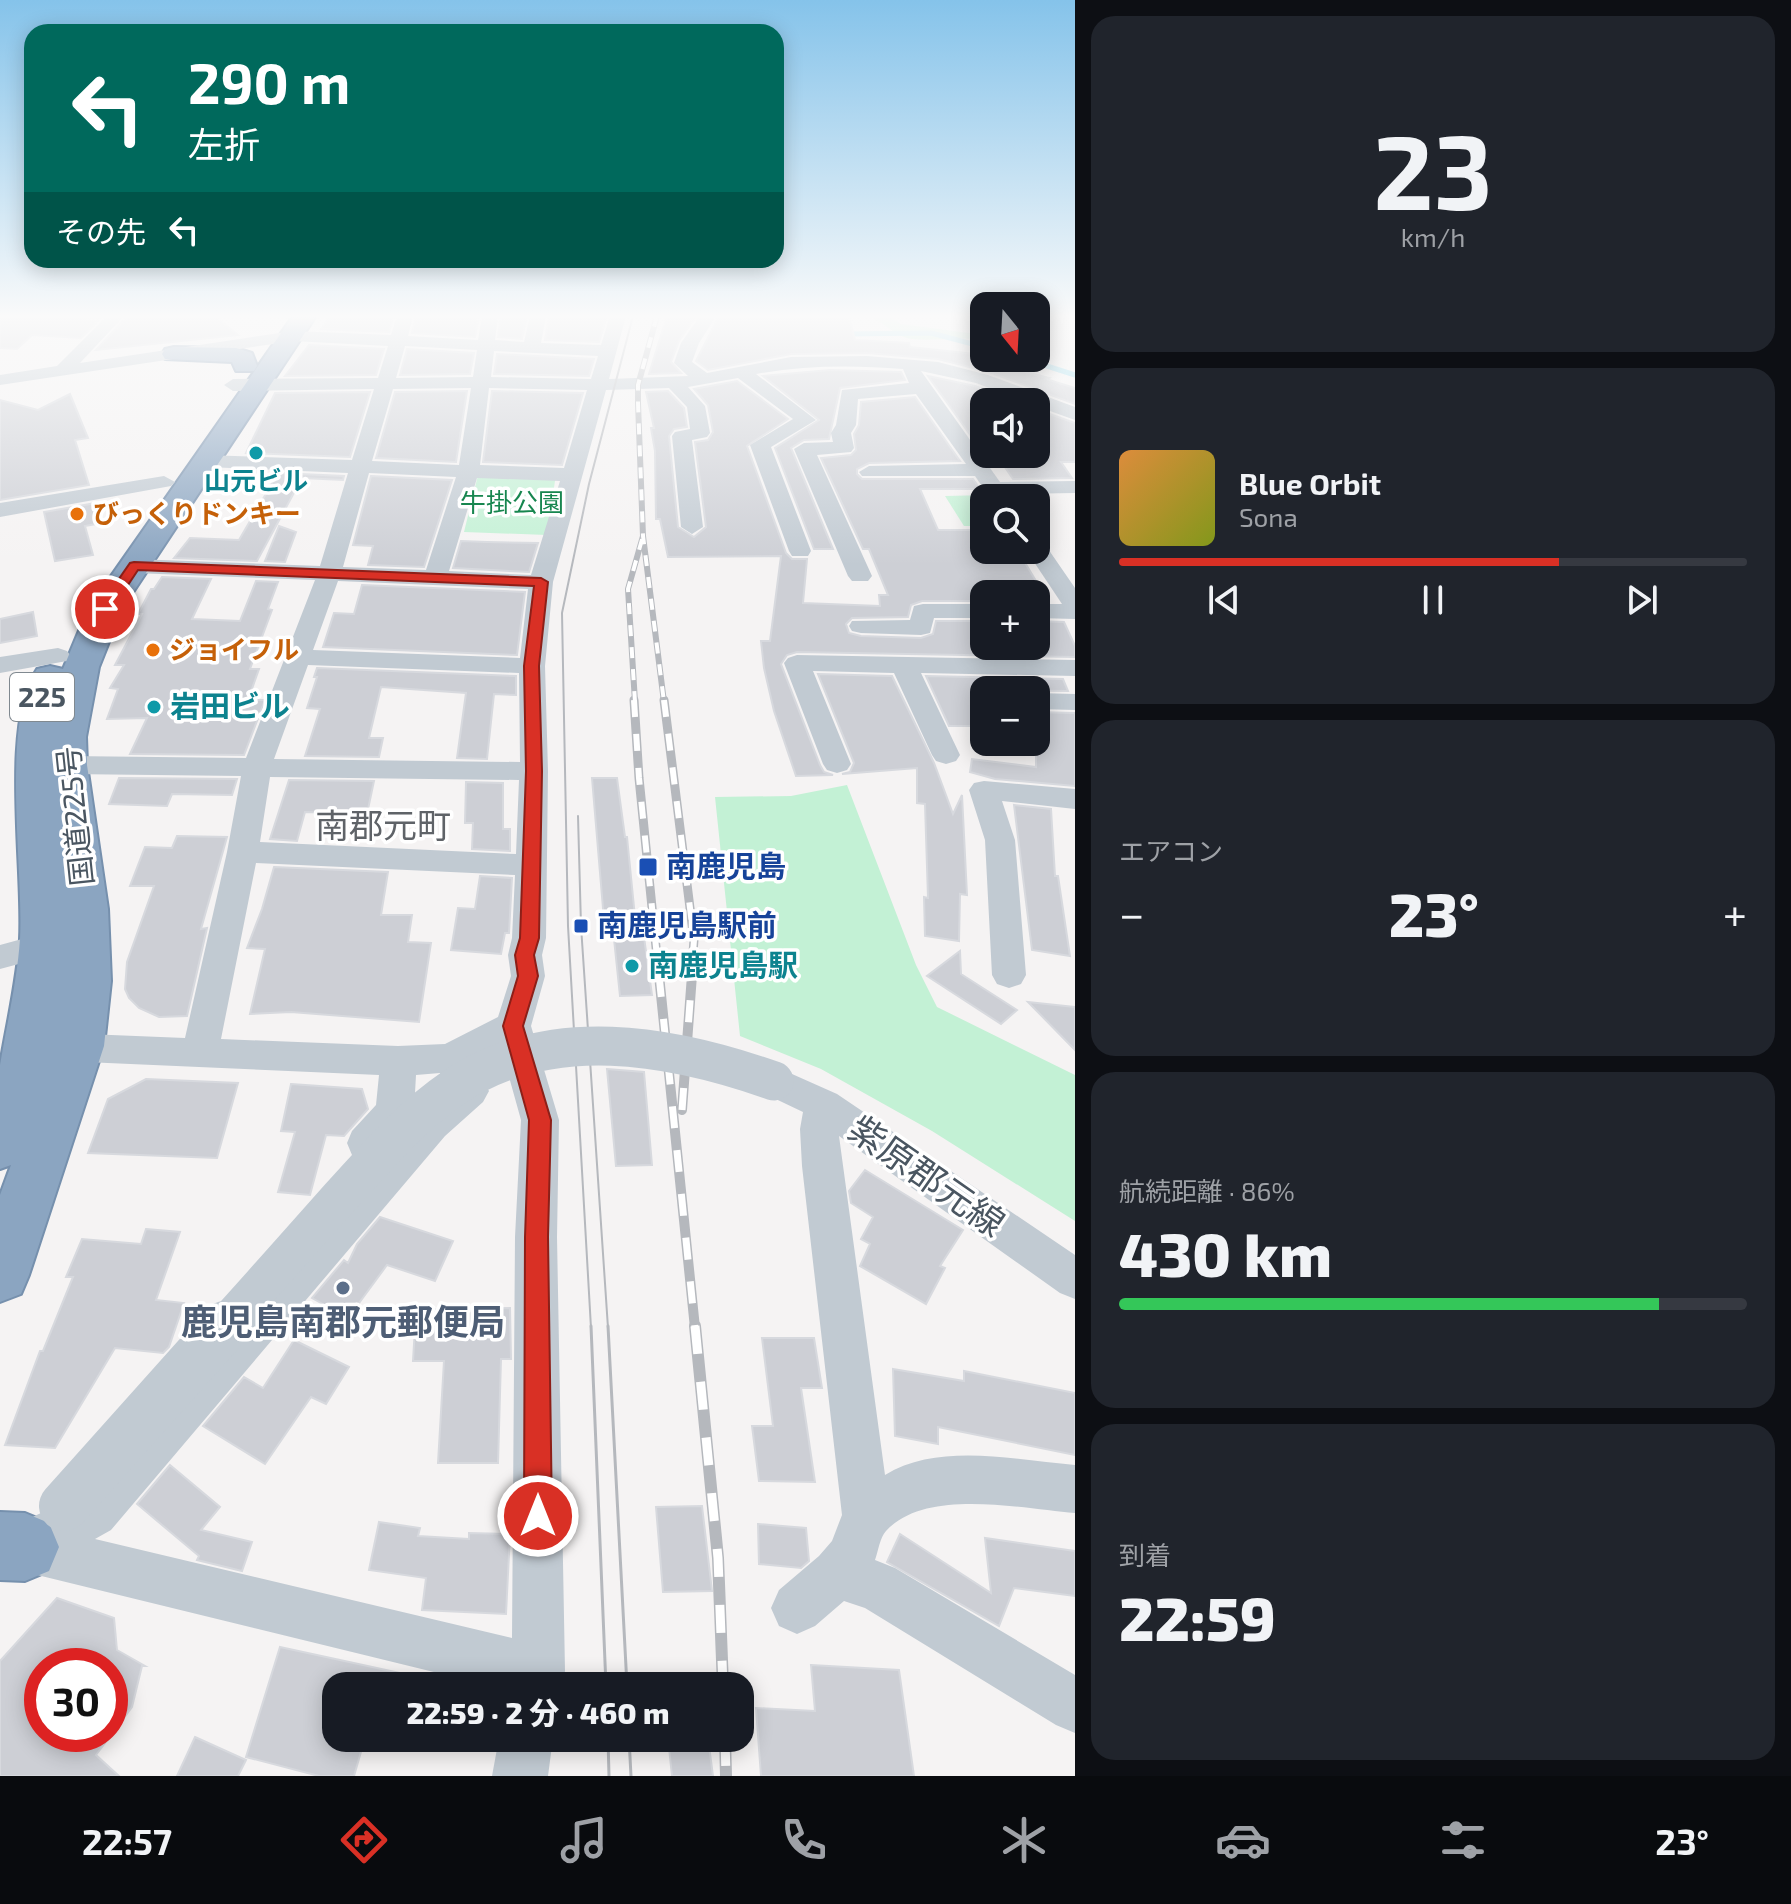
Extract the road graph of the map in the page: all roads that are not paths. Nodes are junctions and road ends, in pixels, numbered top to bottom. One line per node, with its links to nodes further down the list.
1 (230, 399): 18 (highway, 国道225号 / 225)
2 (236, 399): 12 (highway, 国道225号 / 225)
3 (383, 399): 13 (street)
4 (480, 399): 14 (street)
5 (593, 399): 17 (street)
6 (689, 399): 23 (street)
7 (778, 399): 24 (street)
8 (849, 399): 28 (street)
9 (929, 399): 15 (street)
10 (1033, 399): 11 (street)
11 (1075, 414)
12 (206, 461): 13 (street); 26 (highway, 国道225号 / 225)
13 (362, 467): 14 (street); 27 (street)
14 (469, 470): 17 (street); 29 (street)
15 (981, 470): 16 (street); 19 (street)
16 (869, 472)
17 (571, 475): 30 (street)
18 (164, 482): 22 (street); 35 (highway, 国道225号 / 225)
19 (991, 484)
20 (1075, 487): 21 (street)
21 (1050, 489)
22 (0, 510)
23 (692, 527)
24 (800, 551)
25 (1046, 564): 31 (street)
26 (134, 566): 27 (street); 45 (highway, 国道225号 / 225)
27 (329, 574): 29 (street); 36 (street)
28 (860, 576)
29 (435, 578): 30 (street)
30 (541, 582): 39 (street)
31 (1075, 609): 32 (street)
32 (1050, 610)
33 (970, 611): 34 (street)
34 (861, 626)
35 (58, 656): 37 (street); 51 (highway, 国道225号 / 225)
36 (299, 657): 39 (street); 46 (street)
37 (0, 665)
38 (904, 665): 40 (street); 43 (street); 44 (street)
39 (532, 666): 47 (street)
40 (1075, 668)
41 (1050, 701): 42 (street)
42 (1075, 702)
43 (946, 755)
44 (837, 764)
45 (67, 765): 46 (street); 54 (highway, 国道225号 / 225)
46 (257, 767): 47 (street); 49 (street)
47 (534, 771): 50 (street)
48 (1075, 799): 52 (street)
49 (243, 852): 50 (street); 55 (street)
50 (531, 865): 53 (street)
51 (22, 951): 54 (highway, 国道225号 / 225)
52 (1009, 975)
53 (513, 1026): 56 (street); 69 (street)
54 (55, 1047): 55 (street); 59 (highway, 国道225号 / 225); 60 (highway, 国道225号 / 225)
55 (200, 1051): 57 (street)
56 (450, 1058): 57 (street); 62 (street)
57 (398, 1061): 62 (street)
58 (824, 1105): 61 (street, 紫原郡元線); 64 (street); 65 (street, 紫原郡元線, bridge)
59 (0, 1146)
60 (0, 1275)
61 (1075, 1279)
62 (248, 1304): 65 (street)
63 (1075, 1489): 64 (street)
64 (866, 1515): 66 (street)
65 (22, 1542): 68 (street)
66 (837, 1574): 67 (street); 70 (street)
67 (797, 1608)
68 (514, 1672)
69 (537, 1672)
70 (1075, 1706)
71 (524, 1752): 72 (street)
72 (520, 1776)

